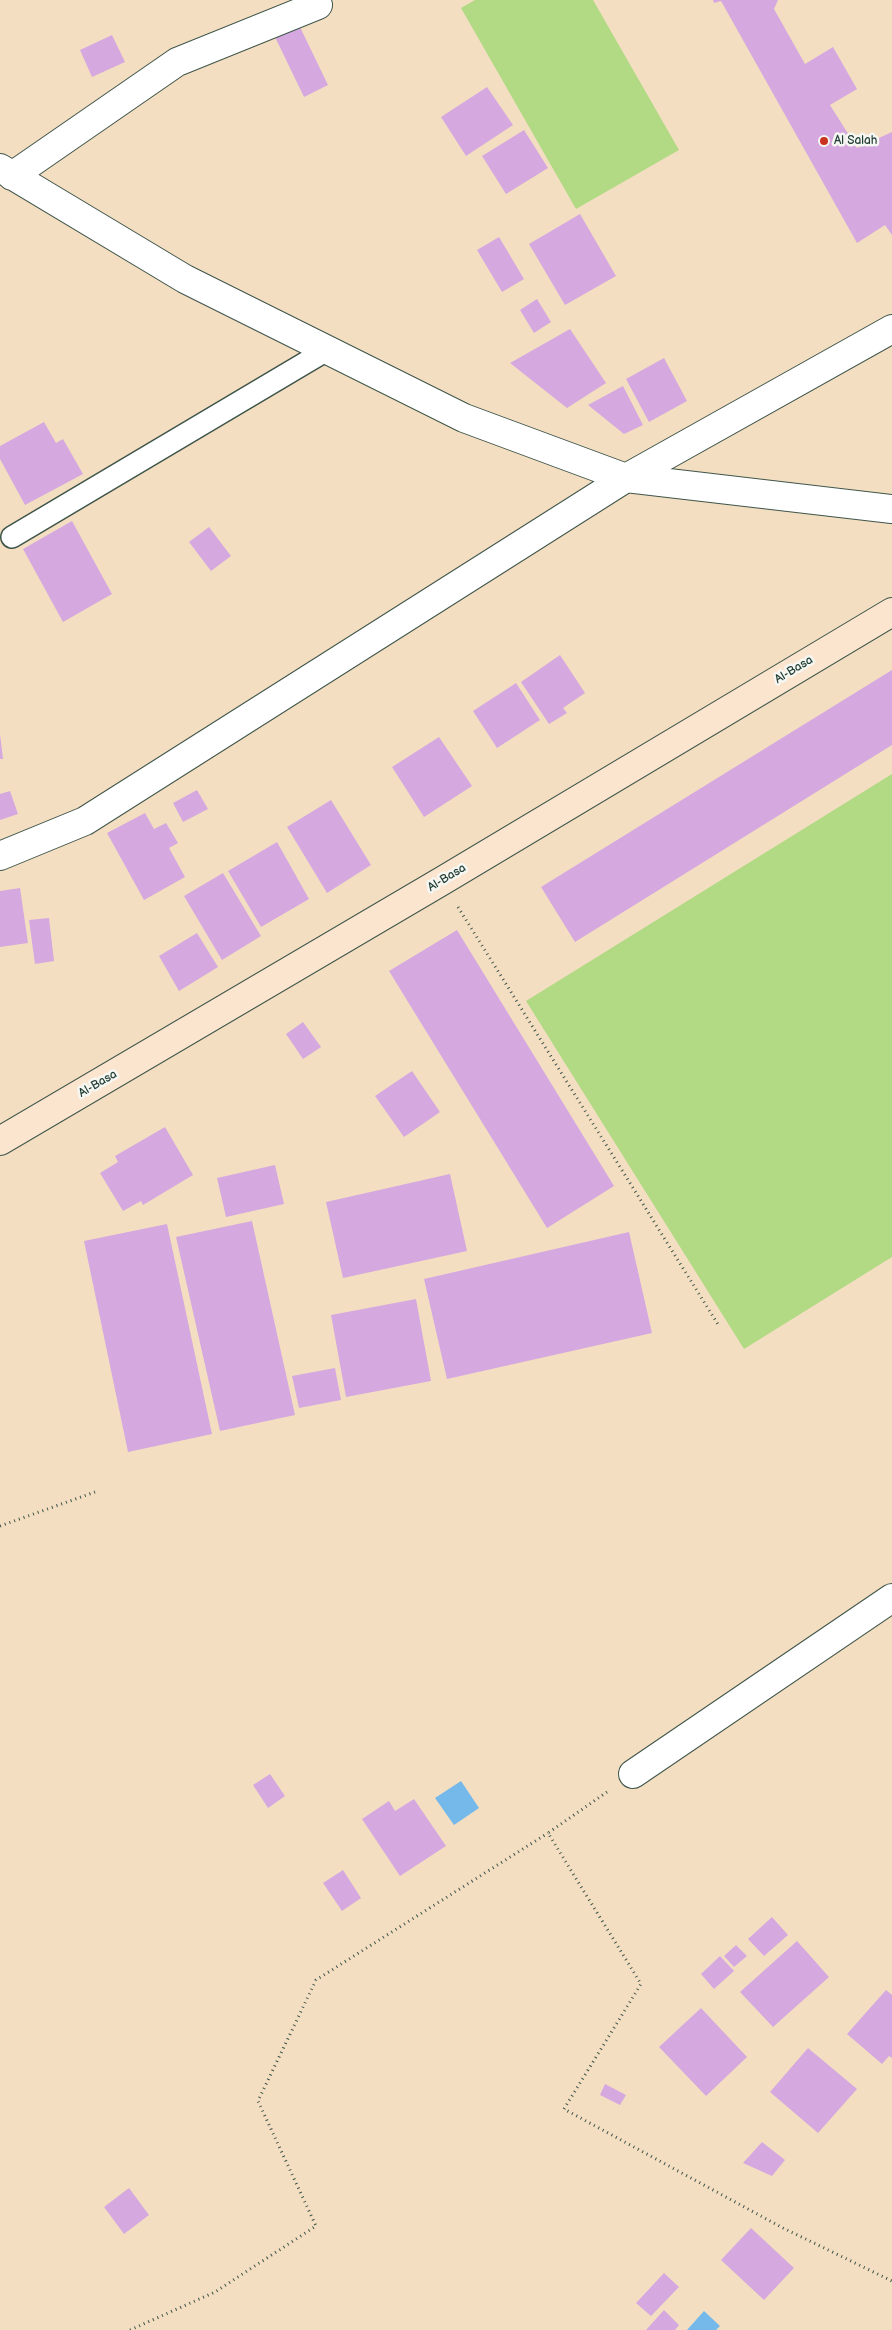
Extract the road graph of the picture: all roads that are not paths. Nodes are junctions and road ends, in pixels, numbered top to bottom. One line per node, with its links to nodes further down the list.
1 (318, 5): 2 (street)
2 (6, 172): 4 (street)
3 (892, 329): 5 (street)
4 (327, 350): 5 (street); 7 (lane)
5 (626, 478): 6 (street); 9 (street)
6 (892, 509)
7 (12, 537)
8 (892, 612): 10 (street, Al-Basa)
9 (0, 856)
10 (0, 1141)
11 (892, 1598): 12 (street)
12 (633, 1774)

